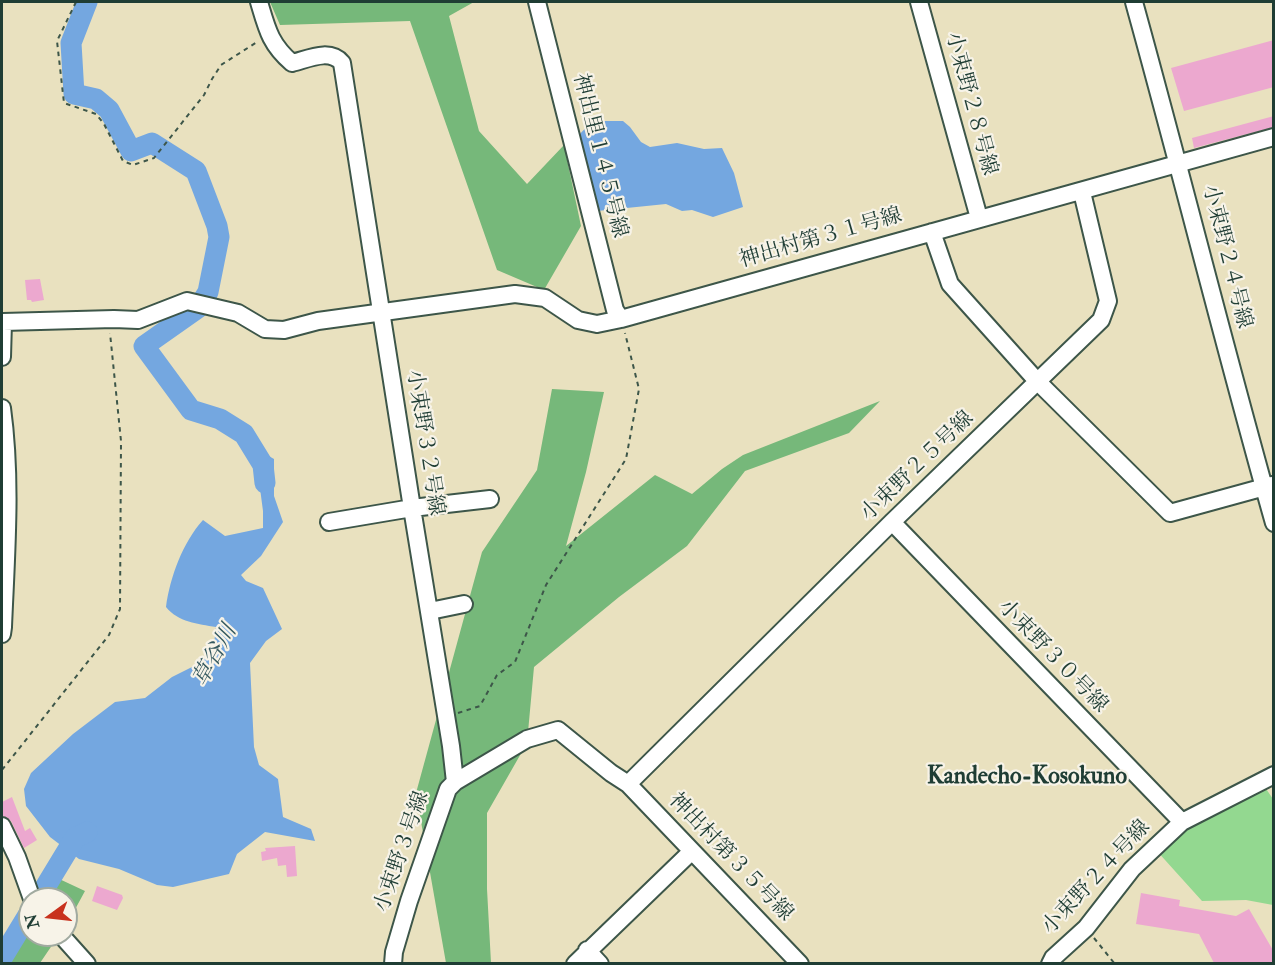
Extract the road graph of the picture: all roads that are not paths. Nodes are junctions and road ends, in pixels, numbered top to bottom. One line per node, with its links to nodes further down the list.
1 (259, 2): 10 (street, 小束野３２号線)
2 (537, 2): 11 (street, 神出里１４５号線)
3 (919, 2): 8 (street, 小束野２８号線)
4 (1134, 2): 6 (street, 小束野２４号線)
5 (1274, 137): 6 (street, 神出村第３１号線)
6 (1179, 163): 7 (street, 神出村第３１号線); 15 (street, 小束野２４号線)
7 (1082, 192): 8 (street, 神出村第３１号線); 13 (street, 小束野２５号線)
8 (979, 218): 9 (street, 神出村第３１号線)
9 (932, 232): 11 (street, 神出村第３１号線); 13 (street)
10 (381, 313): 11 (street, 神出村第３１号線); 12 (street, 神出村第３１号線); 17 (street, 小束野３２号線)
11 (621, 319)
12 (2, 357)
13 (1037, 381): 15 (street); 19 (street, 小束野２５号線)
14 (2, 408): 23 (street)
15 (1269, 486): 20 (street, 小束野２４号線)
16 (490, 500): 17 (street)
17 (412, 508): 18 (street); 22 (street, 小束野３２号線)
18 (329, 522)
19 (892, 522): 26 (street, 小束野２５号線); 27 (street, 小束野３０号線)
20 (1274, 523)
21 (464, 604): 22 (street)
22 (430, 611): 25 (street, 小束野３２号線)
23 (2, 634)
24 (1271, 780): 27 (street, 小束野２４号線)
25 (455, 782): 26 (street, 小束野３号線); 34 (street, 小束野３号線)
26 (628, 784): 29 (street, 神出村第３５号線)
27 (1182, 822): 38 (street, 小束野２４号線)
28 (2, 826): 30 (street)
29 (692, 851): 32 (street); 37 (street, 神出村第３５号線)
30 (27, 887)
31 (72, 947): 33 (street)
32 (587, 950): 35 (street); 36 (street)
33 (87, 963)
34 (393, 963)
35 (575, 963)
36 (600, 963)
37 (800, 963)
38 (1050, 963)

